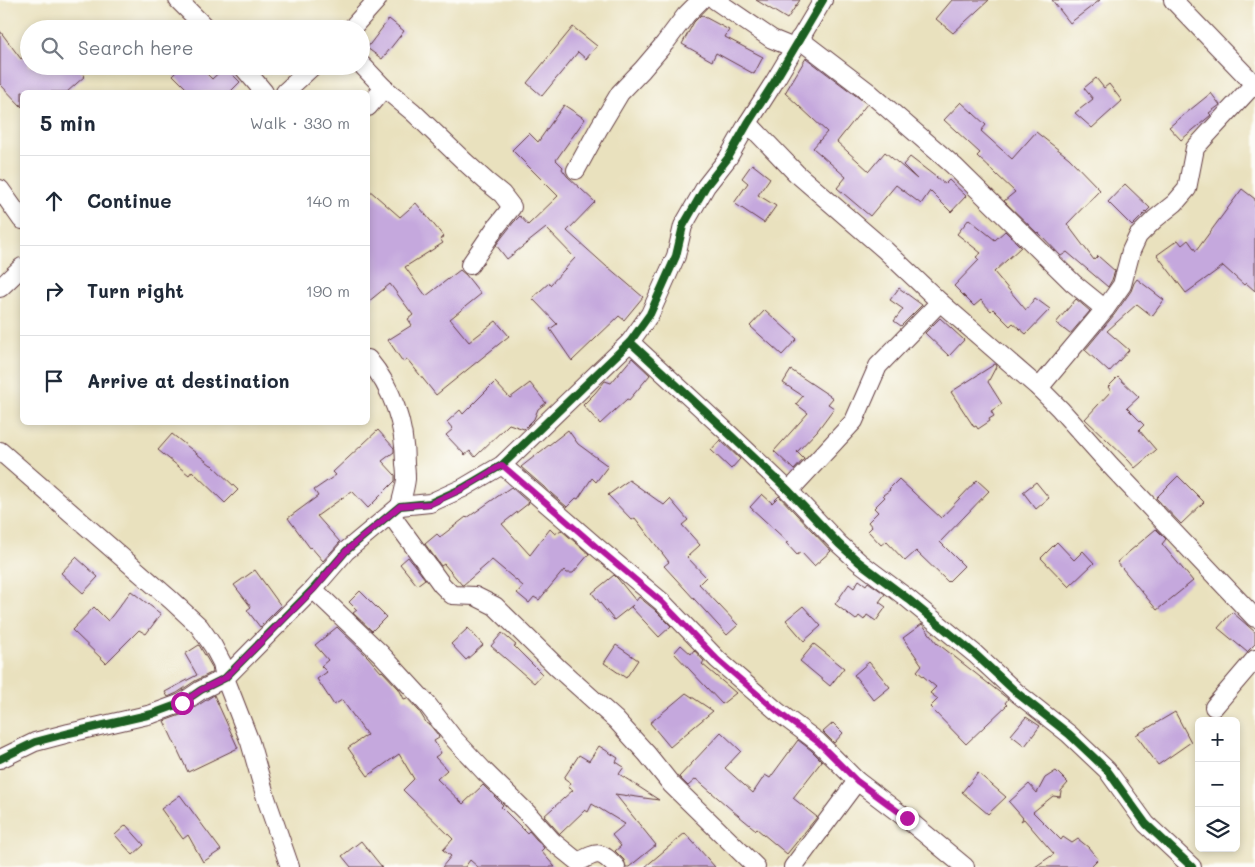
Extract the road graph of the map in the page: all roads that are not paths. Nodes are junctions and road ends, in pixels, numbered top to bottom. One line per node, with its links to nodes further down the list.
1 (178, 0): 7 (street)
2 (377, 0): 8 (street)
3 (701, 0): 19 (street)
4 (715, 0): 9 (street)
5 (823, 0): 9 (street)
6 (1173, 0): 13 (street)
7 (198, 20)
8 (359, 20)
9 (797, 43): 18 (street); 26 (street)
10 (370, 73): 14 (street)
11 (250, 75): 15 (street)
12 (303, 75): 16 (street)
13 (1254, 84): 26 (street)
14 (384, 88): 17 (street); 22 (street)
15 (262, 90)
16 (287, 90)
17 (370, 104)
18 (748, 123): 25 (street); 27 (street)
19 (576, 170)
20 (0, 189): 21 (street)
21 (20, 217)
22 (470, 265)
23 (20, 269): 24 (street)
24 (0, 288)
25 (940, 302): 29 (street); 32 (street)
26 (1105, 309): 29 (street)
27 (630, 342): 31 (street); 32 (street)
28 (370, 362): 33 (street)
29 (1040, 388): 35 (street)
30 (0, 451): 37 (street)
31 (502, 465): 33 (street); 40 (street)
32 (790, 491): 47 (street)
33 (395, 510): 34 (street); 44 (street)
34 (314, 589): 37 (street); 41 (street)
35 (1255, 618)
36 (1255, 659): 38 (street)
37 (225, 678): 39 (street); 42 (street)
38 (1214, 707)
39 (0, 759)
40 (857, 781): 45 (street); 46 (street)
41 (576, 864): 43 (street)
42 (286, 866)
43 (616, 867)
44 (756, 867)
45 (793, 867)
46 (965, 867)
47 (1192, 867)

